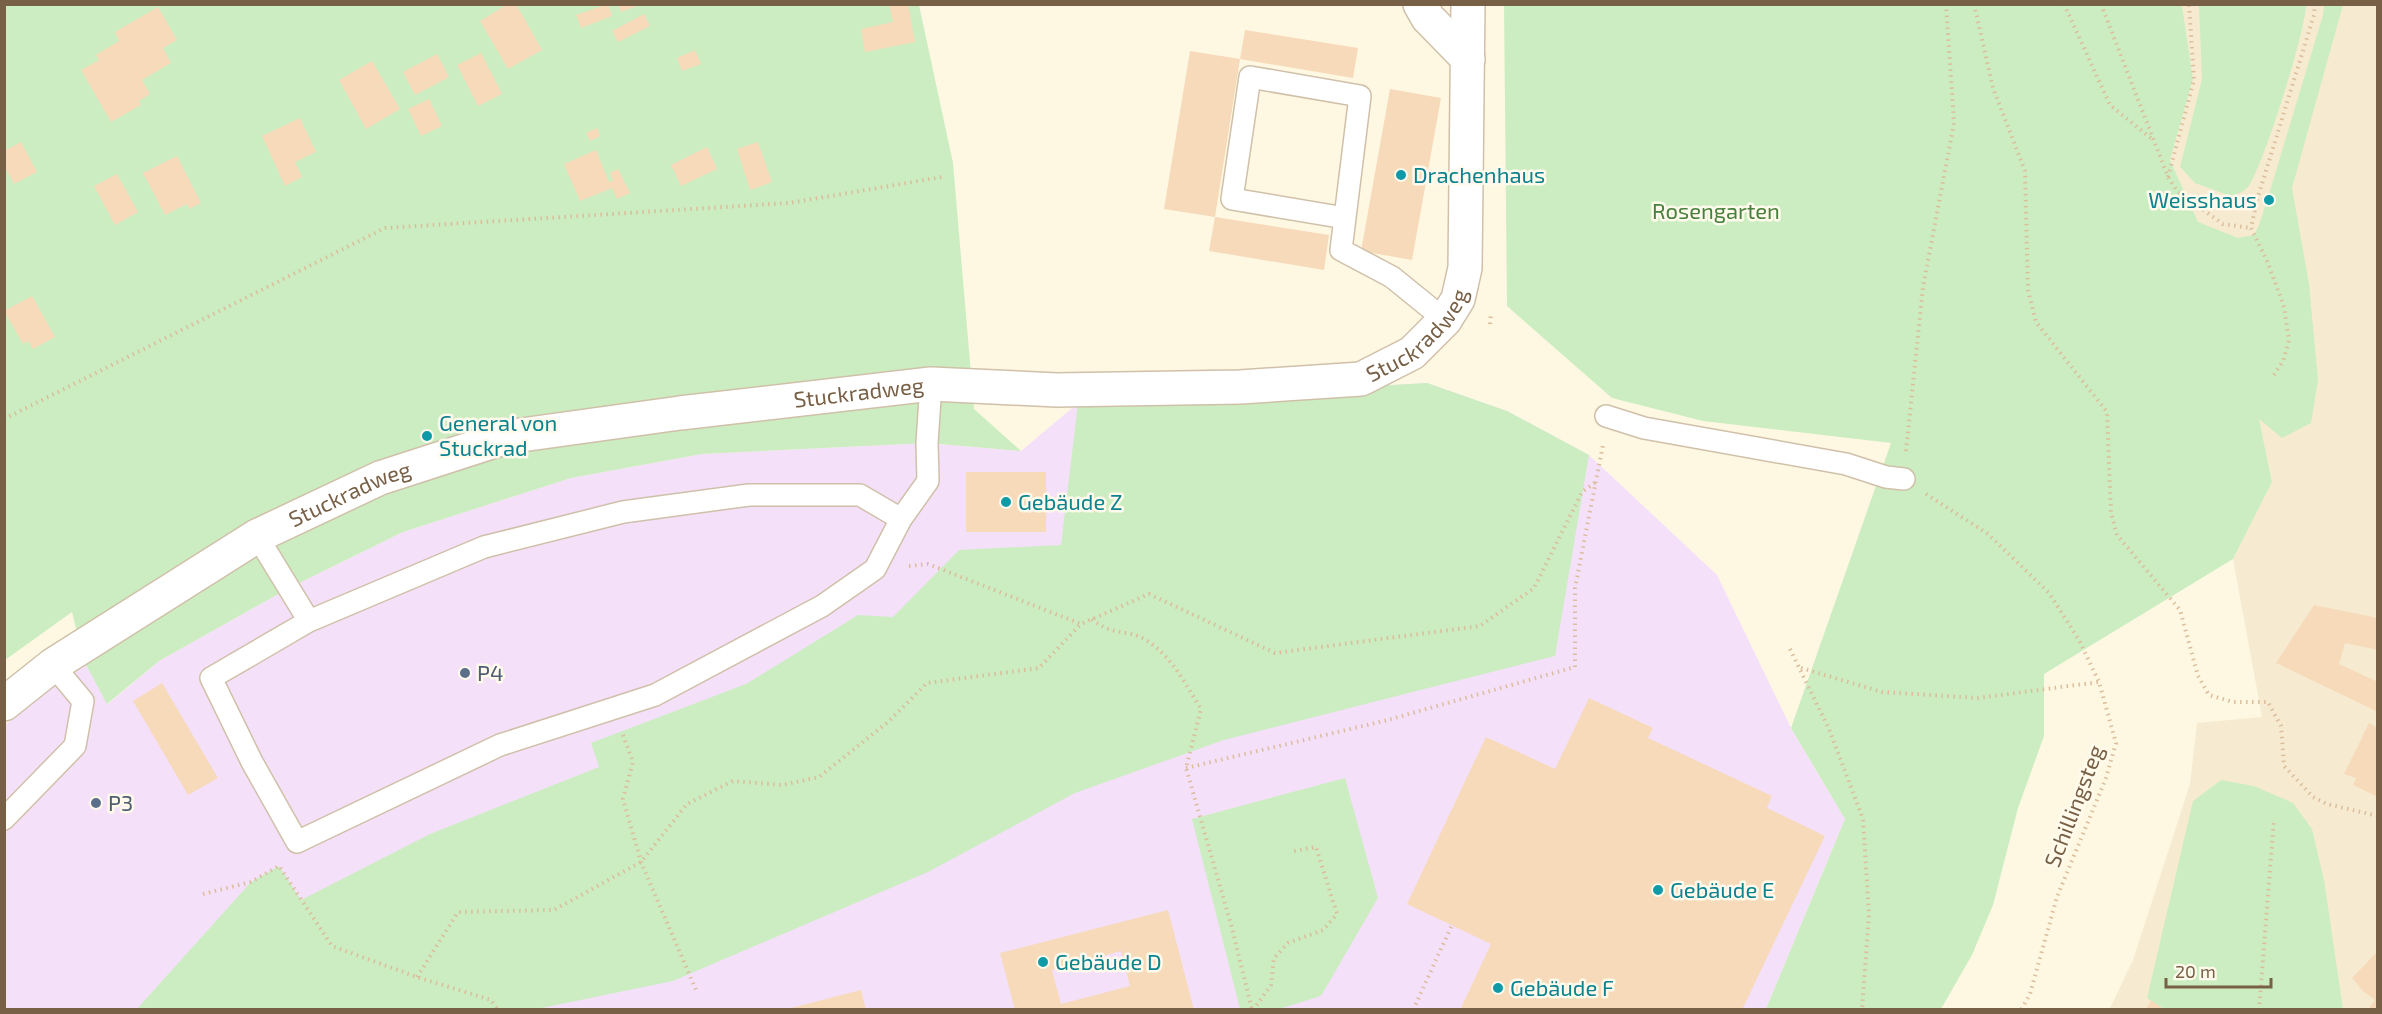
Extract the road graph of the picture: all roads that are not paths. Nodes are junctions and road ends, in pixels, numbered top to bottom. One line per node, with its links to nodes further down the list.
1 (1420, 4): 3 (street)
2 (1468, 4): 3 (street, Stuckradweg)
3 (1468, 59): 5 (street, Stuckradweg)
4 (1345, 218): 4 (lane); 5 (lane)
5 (1445, 320): 6 (street, Stuckradweg)
6 (931, 384): 9 (lane); 10 (street, Stuckradweg)
7 (1605, 416): 8 (lane)
8 (1904, 479)
9 (901, 519): 11 (lane); 11 (lane)
10 (257, 536): 11 (lane); 12 (street, Stuckradweg)
11 (309, 621)
12 (53, 665): 13 (street, Stuckradweg); 14 (lane)
13 (4, 704)
14 (4, 819)

